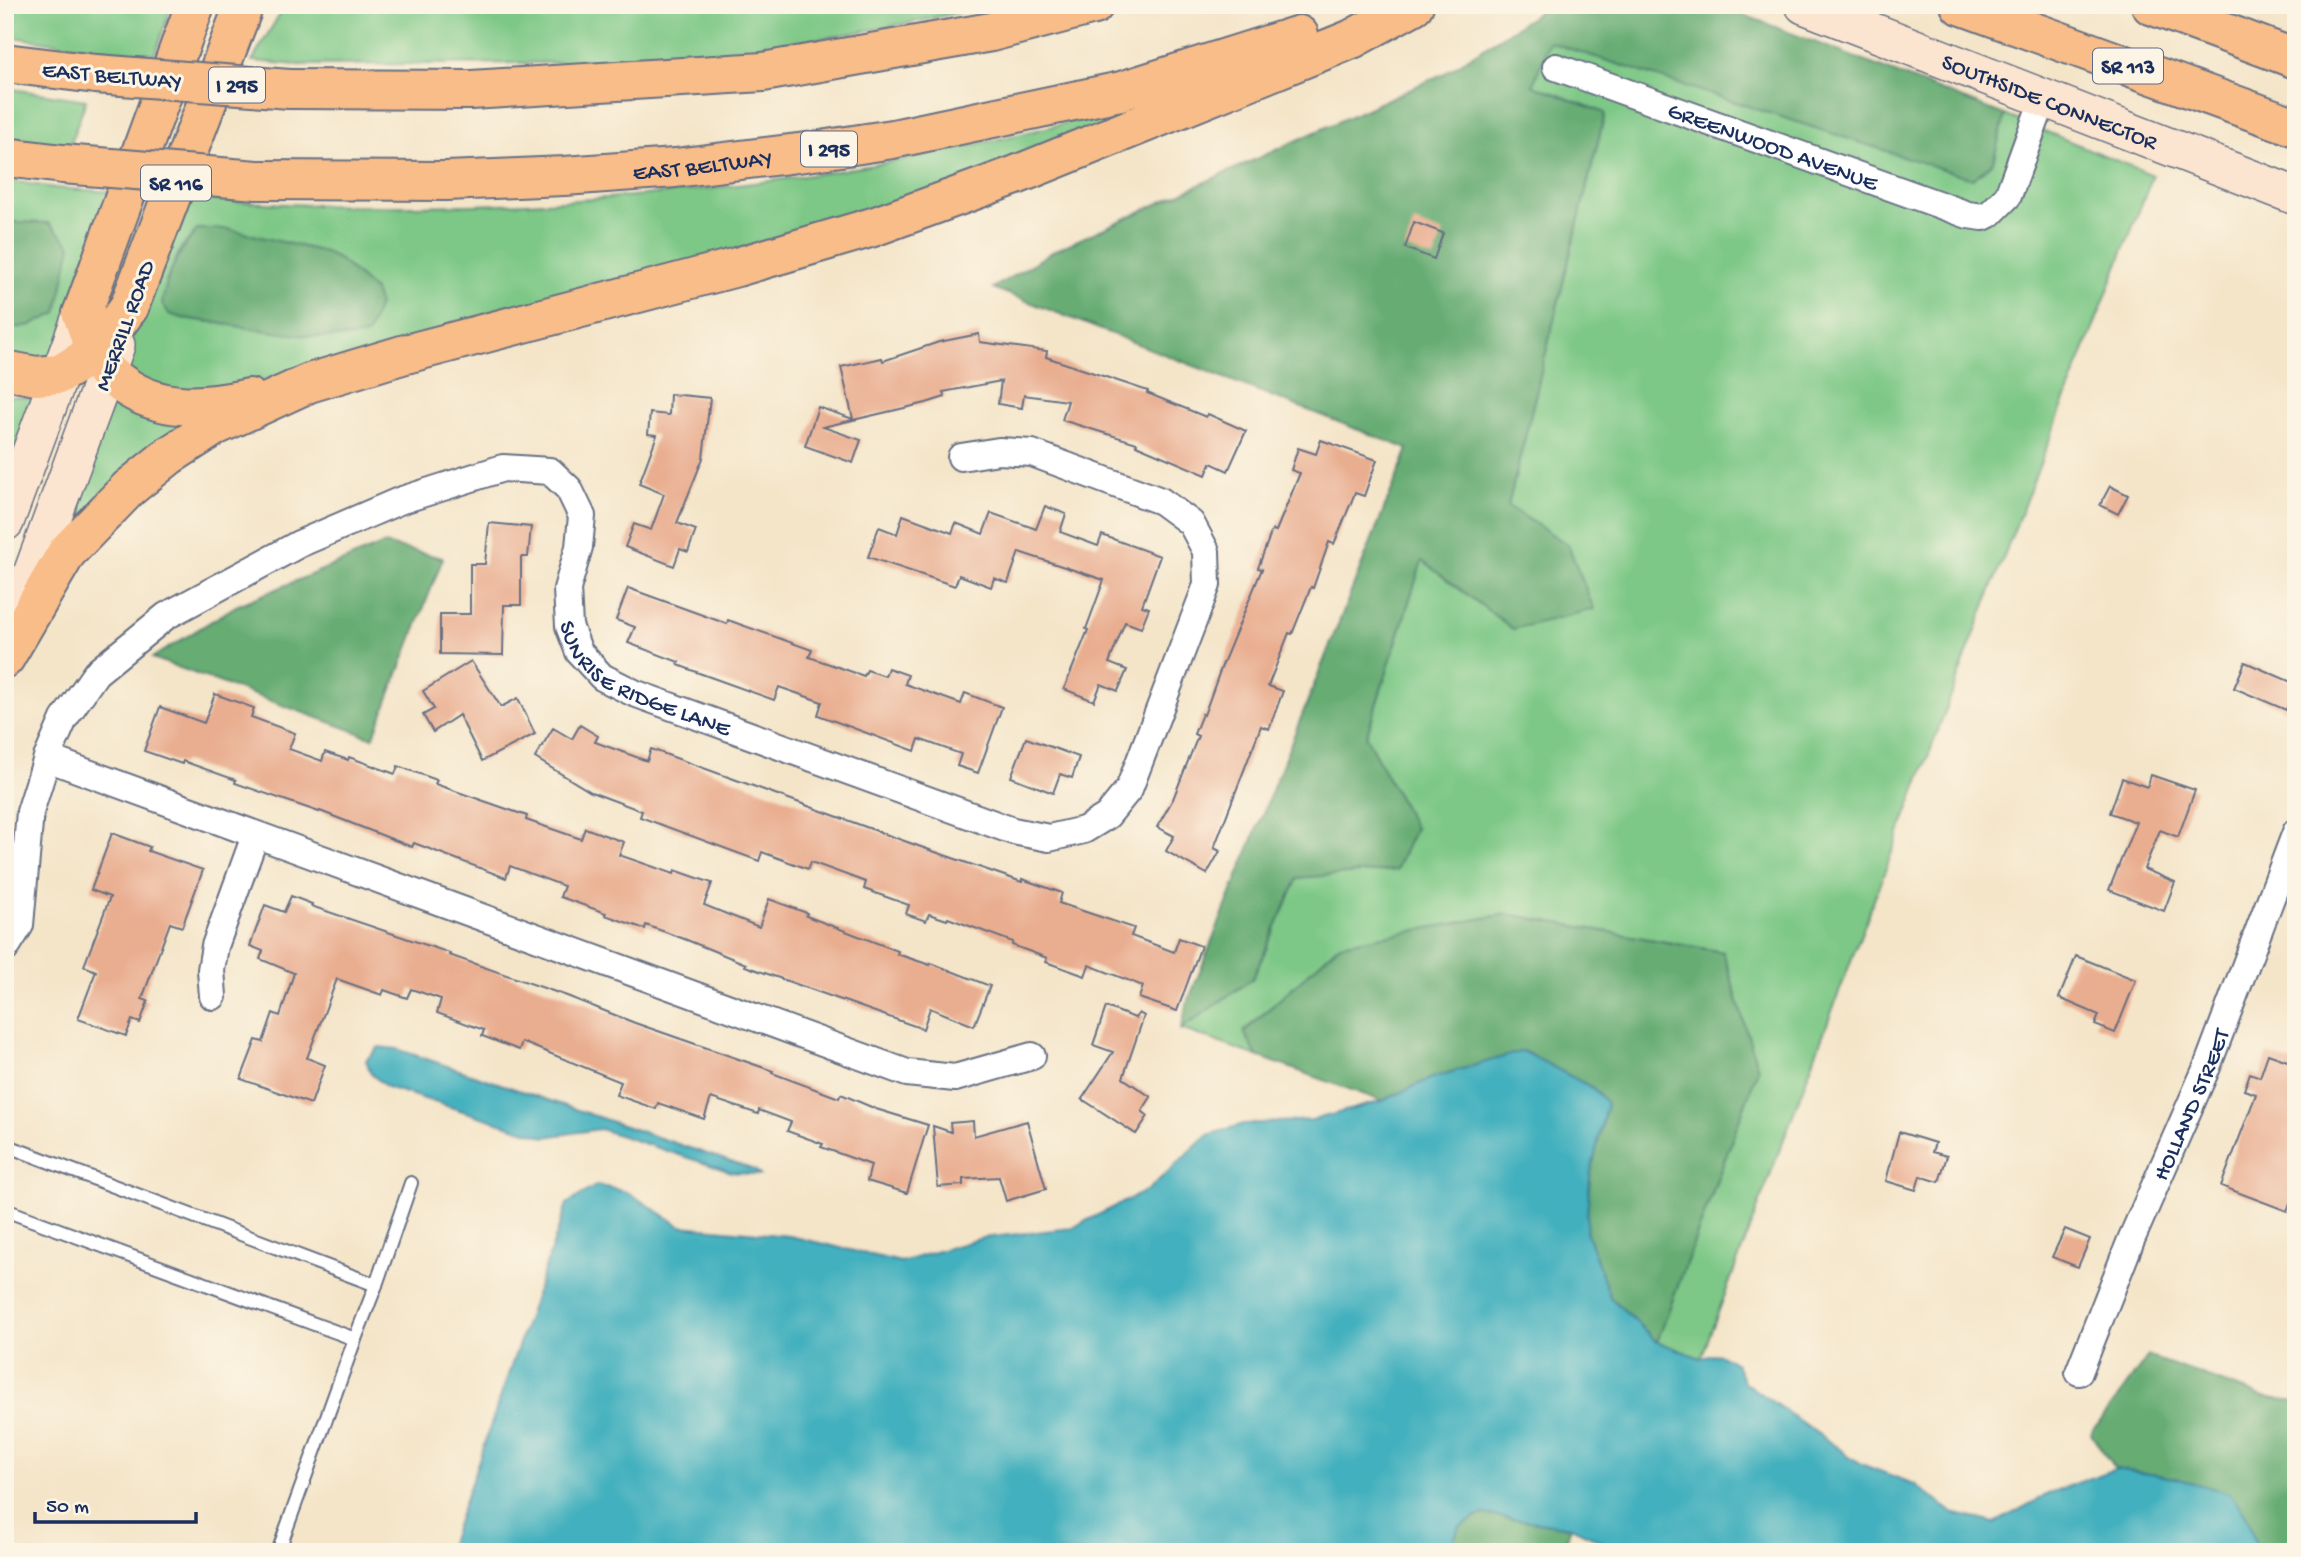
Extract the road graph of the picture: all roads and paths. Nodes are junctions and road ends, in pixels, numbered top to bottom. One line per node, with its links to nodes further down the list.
1 (195, 5): 16 (main road, MERRILL ROAD / SR 116)
2 (244, 5): 17 (main road, MERRILL ROAD / SR 116)
3 (1094, 5): 10 (main road, EAST BELTWAY / I 295, bridge)
4 (1383, 5): 14 (main road, EAST BELTWAY / I 295, bridge)
5 (1414, 5): 20 (main road)
6 (1804, 5): 12 (street, SOUTHSIDE CONNECTOR)
7 (1960, 5): 13 (main road, SR 113)
8 (2151, 5): 9 (main road)
9 (2296, 59)
10 (5, 63)
11 (1556, 67): 12 (street, GREENWOOD AVENUE)
12 (2044, 97): 15 (street, SOUTHSIDE CONNECTOR)
13 (2296, 127)
14 (5, 156)
15 (2296, 196)
16 (82, 314): 17 (main road); 19 (street, MERRILL ROAD / SR 116)
17 (101, 362): 19 (main road); 20 (main road); 23 (street, MERRILL ROAD)
18 (5, 370): 19 (main road)
19 (60, 374): 22 (street, MERRILL ROAD / SR 116)
20 (309, 383): 24 (main road)
21 (961, 457): 25 (street, SUNRISE RIDGE LANE)
22 (5, 522)
23 (5, 647)
24 (5, 659)
25 (47, 758): 27 (street); 28 (street, SUNRISE RIDGE LANE)
26 (2296, 832): 36 (street, HOLLAND STREET)
27 (255, 836): 29 (street); 30 (street)
28 (5, 948)
29 (213, 996)
30 (1032, 1056)
31 (5, 1145): 34 (lane)
32 (411, 1183): 34 (lane)
33 (5, 1210): 35 (lane)
34 (376, 1285): 35 (lane)
35 (355, 1339): 37 (lane)
36 (2080, 1372)
37 (278, 1552)

